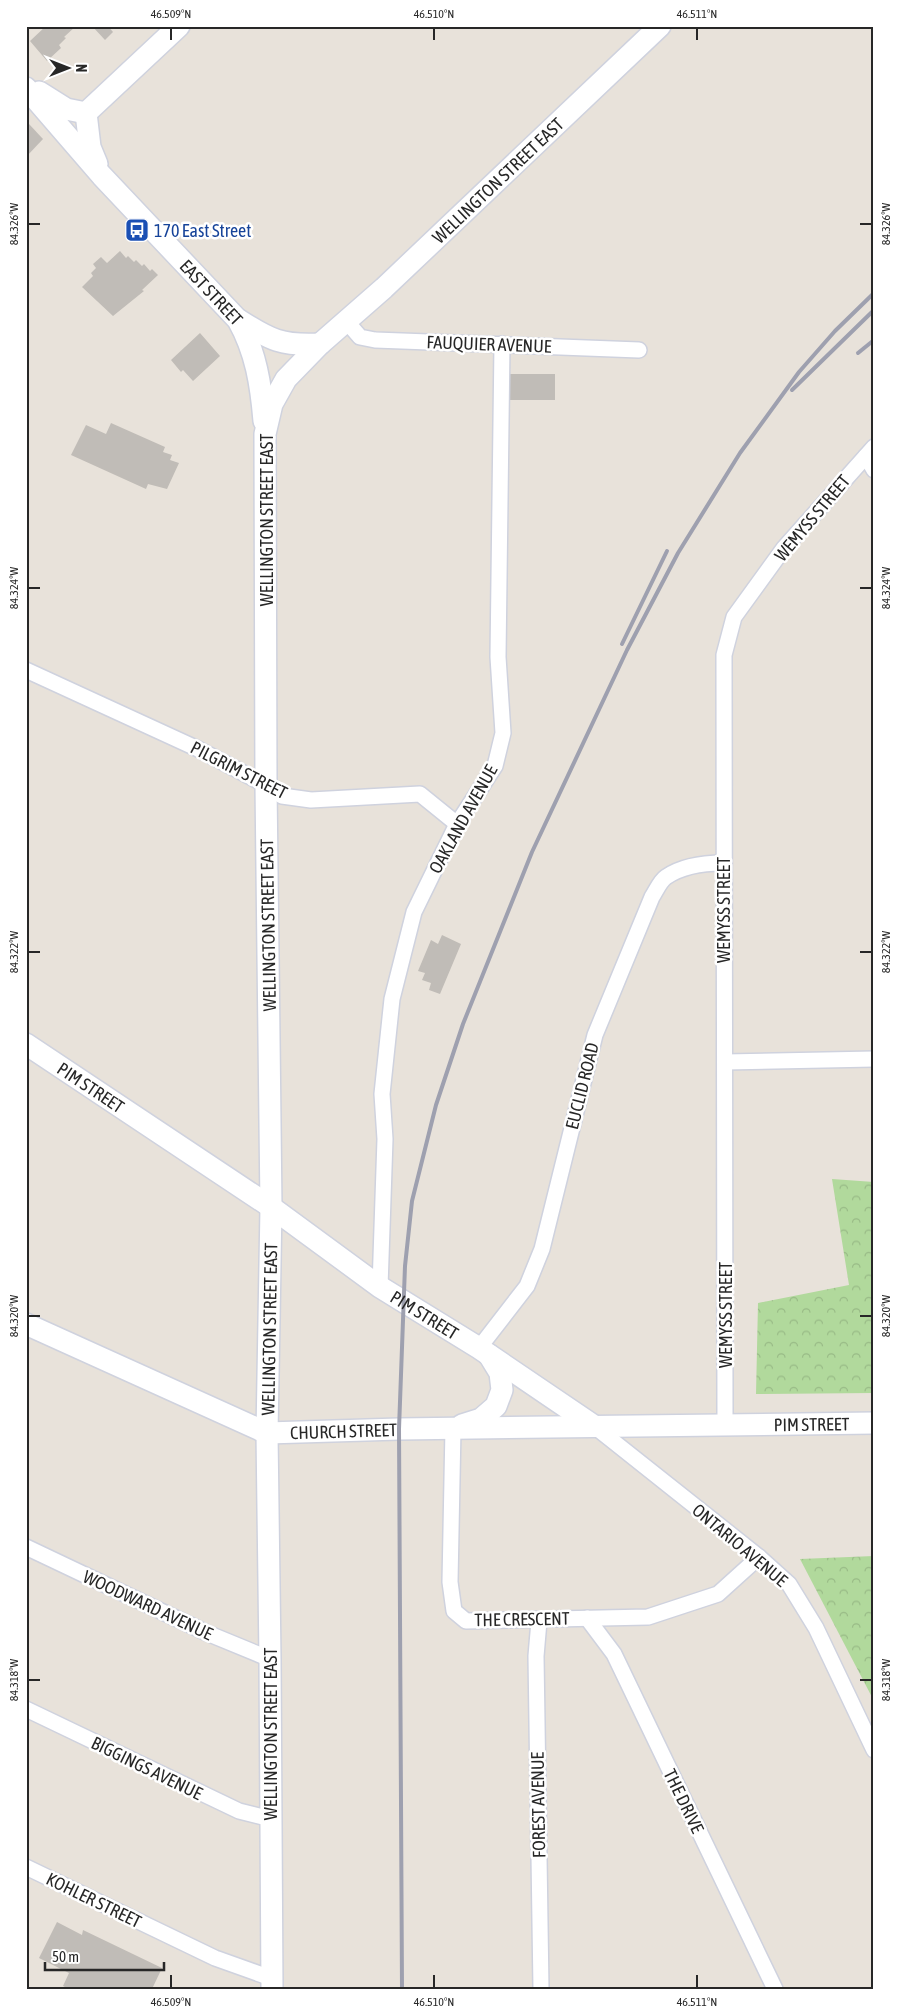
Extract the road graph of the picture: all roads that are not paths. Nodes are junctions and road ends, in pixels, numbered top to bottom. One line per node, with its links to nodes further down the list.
1 (179, 26): 5 (main road)
2 (660, 26): 8 (main road, WELLINGTON STREET EAST)
3 (26, 83): 5 (main road)
4 (26, 88): 6 (main road, EAST STREET)
5 (86, 113): 6 (main road)
6 (102, 176): 7 (main road, EAST STREET)
7 (238, 320): 9 (main road); 12 (main road, EAST STREET)
8 (346, 322): 9 (main road, WELLINGTON STREET EAST); 10 (street, FAUQUIER AVENUE)
9 (320, 344): 12 (main road, WELLINGTON STREET EAST)
10 (502, 344): 11 (street, FAUQUIER AVENUE); 17 (street, OAKLAND AVENUE)
11 (639, 350)
12 (265, 434): 16 (main road, WELLINGTON STREET EAST)
13 (870, 452): 14 (street); 18 (street, WEMYSS STREET)
14 (874, 470)
15 (26, 670): 16 (street, PILGRIM STREET)
16 (266, 785): 17 (street, PILGRIM STREET); 22 (main road, WELLINGTON STREET EAST)
17 (457, 824): 23 (street, OAKLAND AVENUE)
18 (723, 863): 21 (street, WEMYSS STREET); 25 (street, EUCLID ROAD)
19 (26, 1044): 22 (main road, PIM STREET)
20 (874, 1059): 21 (street)
21 (725, 1062): 27 (street, WEMYSS STREET)
22 (271, 1207): 23 (main road, PIM STREET); 30 (main road, WELLINGTON STREET EAST)
23 (380, 1288): 25 (main road, PIM STREET)
24 (26, 1324): 30 (main road, CHURCH STREET)
25 (484, 1352): 28 (main road, PIM STREET); 29 (main road)
26 (874, 1423): 27 (main road, PIM STREET)
27 (725, 1424): 28 (main road, PIM STREET)
28 (594, 1426): 29 (main road, CHURCH STREET); 32 (street, ONTARIO AVENUE)
29 (453, 1428): 30 (main road, CHURCH STREET); 34 (street, THE CRESCENT)
30 (267, 1433): 35 (main road, WELLINGTON STREET EAST)
31 (26, 1547): 35 (street, WOODWARD AVENUE)
32 (759, 1557): 33 (street, THE CRESCENT); 37 (street, ONTARIO AVENUE)
33 (587, 1618): 34 (street, THE CRESCENT); 42 (street, THE DRIVE)
34 (539, 1621): 41 (street, FOREST AVENUE)
35 (270, 1659): 38 (main road, WELLINGTON STREET EAST)
36 (26, 1709): 38 (street, BIGGINGS AVENUE)
37 (874, 1750)
38 (271, 1819): 40 (main road, WELLINGTON STREET EAST)
39 (26, 1867): 40 (street, KOHLER STREET)
40 (271, 1983)
41 (541, 1989)
42 (774, 1989)

